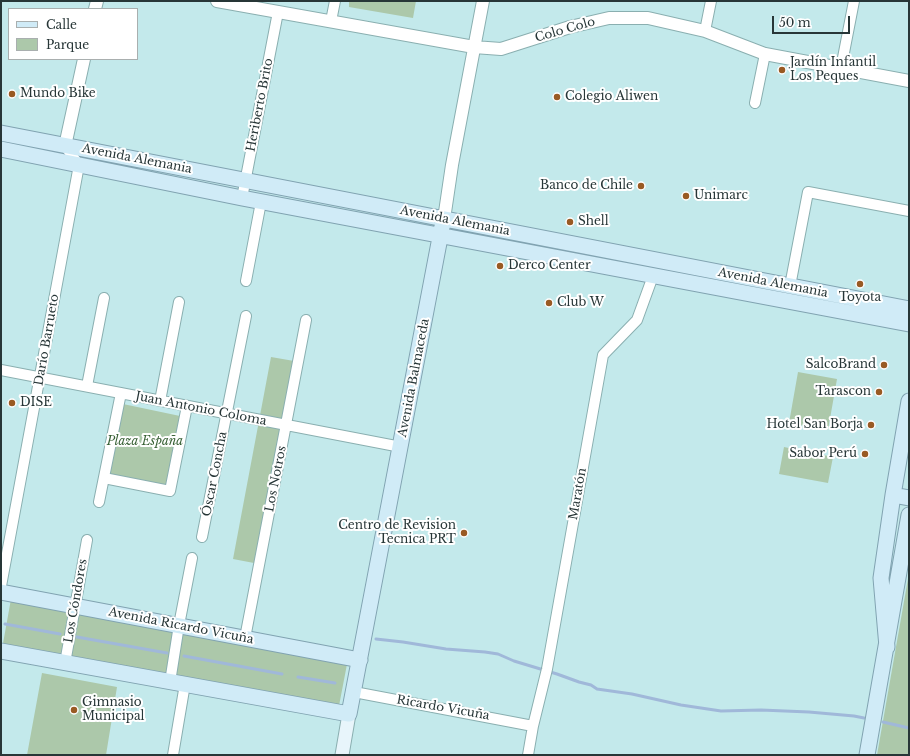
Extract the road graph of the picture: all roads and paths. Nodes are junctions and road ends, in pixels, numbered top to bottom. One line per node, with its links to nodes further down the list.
1 (217, 1): 6 (street, Colo Colo)
2 (335, 1): 7 (street)
3 (483, 1): 9 (street, Avenida Balmaceda)
4 (710, 1): 8 (street)
5 (854, 1): 12 (street)
6 (278, 12): 7 (street, Colo Colo); 19 (street, Heriberto Brito)
7 (331, 21): 9 (street, Colo Colo)
8 (704, 31): 9 (street, Colo Colo); 10 (street, Colo Colo)
9 (474, 47): 23 (street, Avenida Balmaceda)
10 (765, 54): 12 (street, Colo Colo); 14 (street)
11 (84, 60): 16 (street)
12 (841, 68): 13 (street, Colo Colo)
13 (909, 81)
14 (756, 103)
15 (1, 133): 16 (main road, Avenida Alemania)
16 (65, 146): 18 (street); 19 (main road, Avenida Alemania)
17 (1, 149): 18 (main road, Avenida Alemania)
18 (80, 165): 20 (main road, Avenida Alemania); 35 (street, Darío Barrueto)
19 (246, 180): 20 (street, Heriberto Brito); 23 (main road, Avenida Alemania)
20 (242, 198): 21 (main road, Avenida Alemania)
21 (261, 202): 24 (main road, Avenida Alemania); 26 (street)
22 (909, 211): 27 (street)
23 (444, 219): 24 (main road, Avenida Balmaceda); 27 (main road, Avenida Alemania)
24 (441, 236): 25 (main road, Avenida Alemania); 43 (main road, Avenida Balmaceda)
25 (653, 276): 33 (main road, Avenida Alemania); 64 (street, Maratón)
26 (246, 281)
27 (790, 286): 30 (main road, Avenida Alemania)
28 (104, 298): 36 (street)
29 (179, 302): 38 (street)
30 (909, 309)
31 (246, 316): 41 (street, Óscar Concha)
32 (306, 320): 42 (street, Los Notros)
33 (909, 324)
34 (1, 370): 35 (street, Juan Antonio Coloma)
35 (40, 377): 36 (street, Juan Antonio Coloma); 52 (street, Darío Barrueto)
36 (87, 386): 37 (street, Juan Antonio Coloma)
37 (121, 393): 38 (street, Juan Antonio Coloma); 44 (street)
38 (160, 401): 39 (street, Juan Antonio Coloma)
39 (186, 406): 41 (street, Juan Antonio Coloma); 44 (street)
40 (908, 409): 45 (main road)
41 (227, 414): 42 (street, Juan Antonio Coloma); 49 (street, Óscar Concha)
42 (286, 426): 43 (street, Juan Antonio Coloma); 56 (street, Los Notros)
43 (401, 447): 59 (main road, Avenida Balmaceda)
44 (104, 478): 47 (street)
45 (893, 495): 46 (main road); 57 (main road)
46 (909, 498)
47 (99, 502)
48 (909, 515): 57 (main road)
49 (202, 538)
50 (87, 540): 54 (street, Los Cóndores)
51 (192, 558): 55 (street)
52 (1, 586)
53 (1, 592): 54 (main road, Avenida Ricardo Vicuña)
54 (75, 606): 55 (main road, Avenida Ricardo Vicuña); 60 (street, Los Cóndores)
55 (179, 625): 56 (main road, Avenida Ricardo Vicuña); 61 (street)
56 (245, 638): 59 (main road, Avenida Ricardo Vicuña)
57 (887, 647): 68 (main road)
58 (1, 651): 60 (main road)
59 (360, 660): 62 (main road, Avenida Balmaceda)
60 (65, 663): 61 (main road)
61 (178, 683): 63 (main road); 65 (street)
62 (354, 692): 63 (main road, Avenida Balmaceda); 64 (street, Ricardo Vicuña)
63 (349, 714): 66 (main road, Avenida Balmaceda)
64 (533, 726): 67 (street, Maratón)
65 (173, 755)
66 (342, 755)
67 (528, 755)
68 (867, 755)

